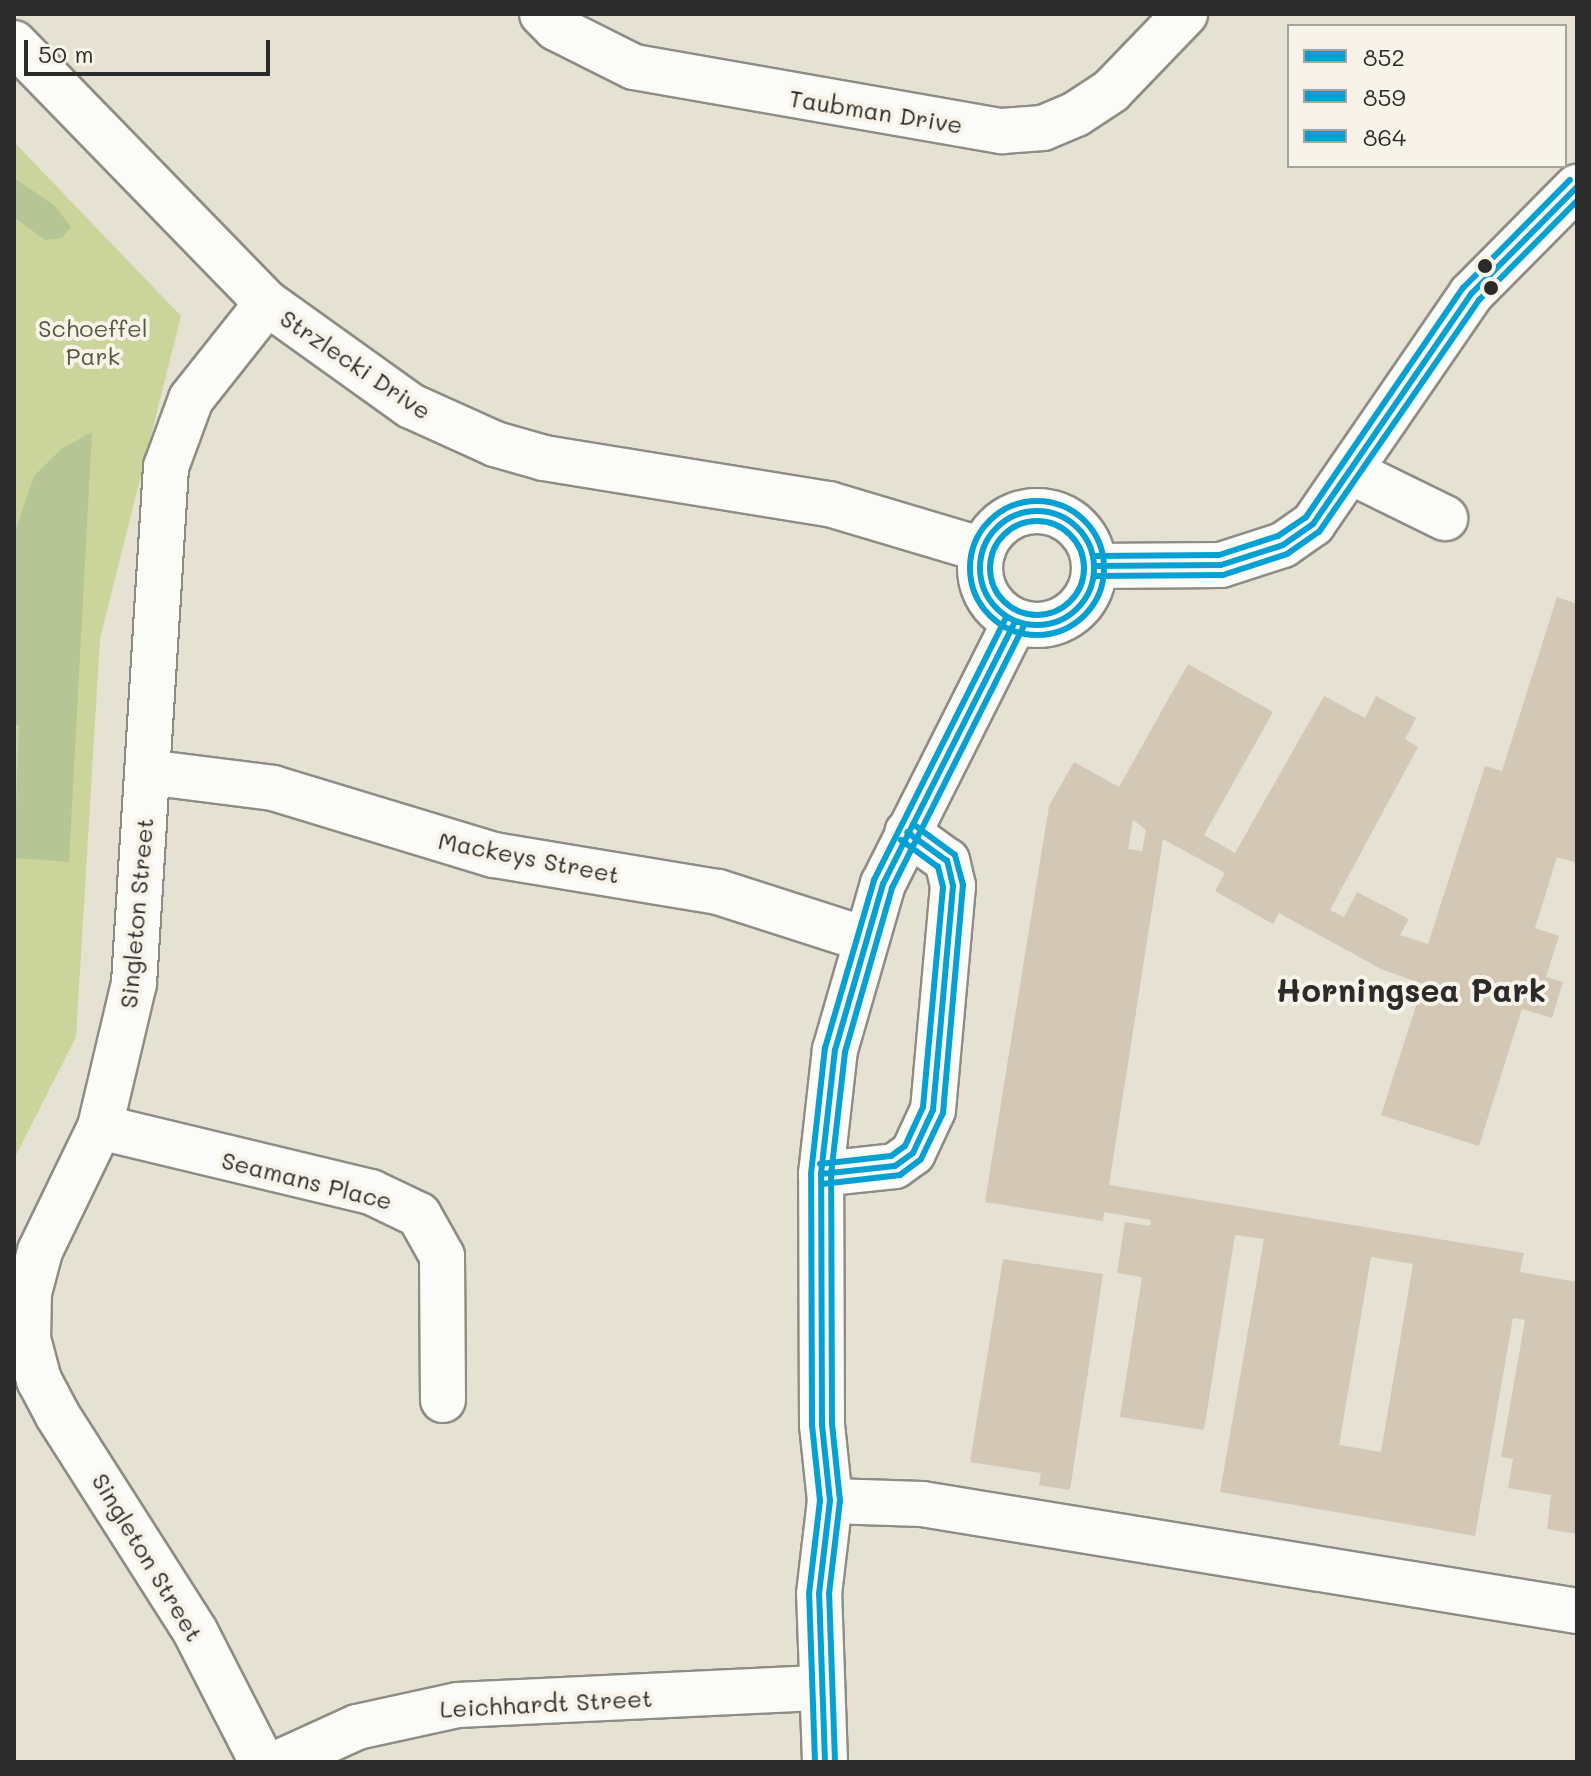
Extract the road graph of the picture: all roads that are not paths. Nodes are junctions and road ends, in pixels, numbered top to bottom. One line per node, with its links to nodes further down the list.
1 (542, 14): 2 (street, Taubman Drive)
2 (1185, 14)
3 (14, 43): 5 (street, Strzlecki Drive)
4 (1577, 187): 6 (street)
5 (267, 303): 8 (street, Strzlecki Drive); 11 (street, Singleton Street)
6 (1351, 472): 7 (street); 9 (street)
7 (1445, 518)
8 (983, 550): 9 (street); 10 (street)
9 (1094, 566): 10 (street)
10 (1015, 622): 12 (street)
11 (147, 772): 13 (street, Mackeys Street); 14 (street, Singleton Street)
12 (907, 832): 13 (street); 15 (street)
13 (864, 939): 15 (street)
14 (100, 1127): 16 (street, Seamans Place); 20 (street, Singleton Street)
15 (821, 1174): 17 (street)
16 (443, 1400)
17 (830, 1501): 18 (street); 19 (street)
18 (1577, 1611)
19 (822, 1688): 21 (street, Leichhardt Street); 22 (street)
20 (262, 1762)
21 (280, 1762)
22 (825, 1762)

